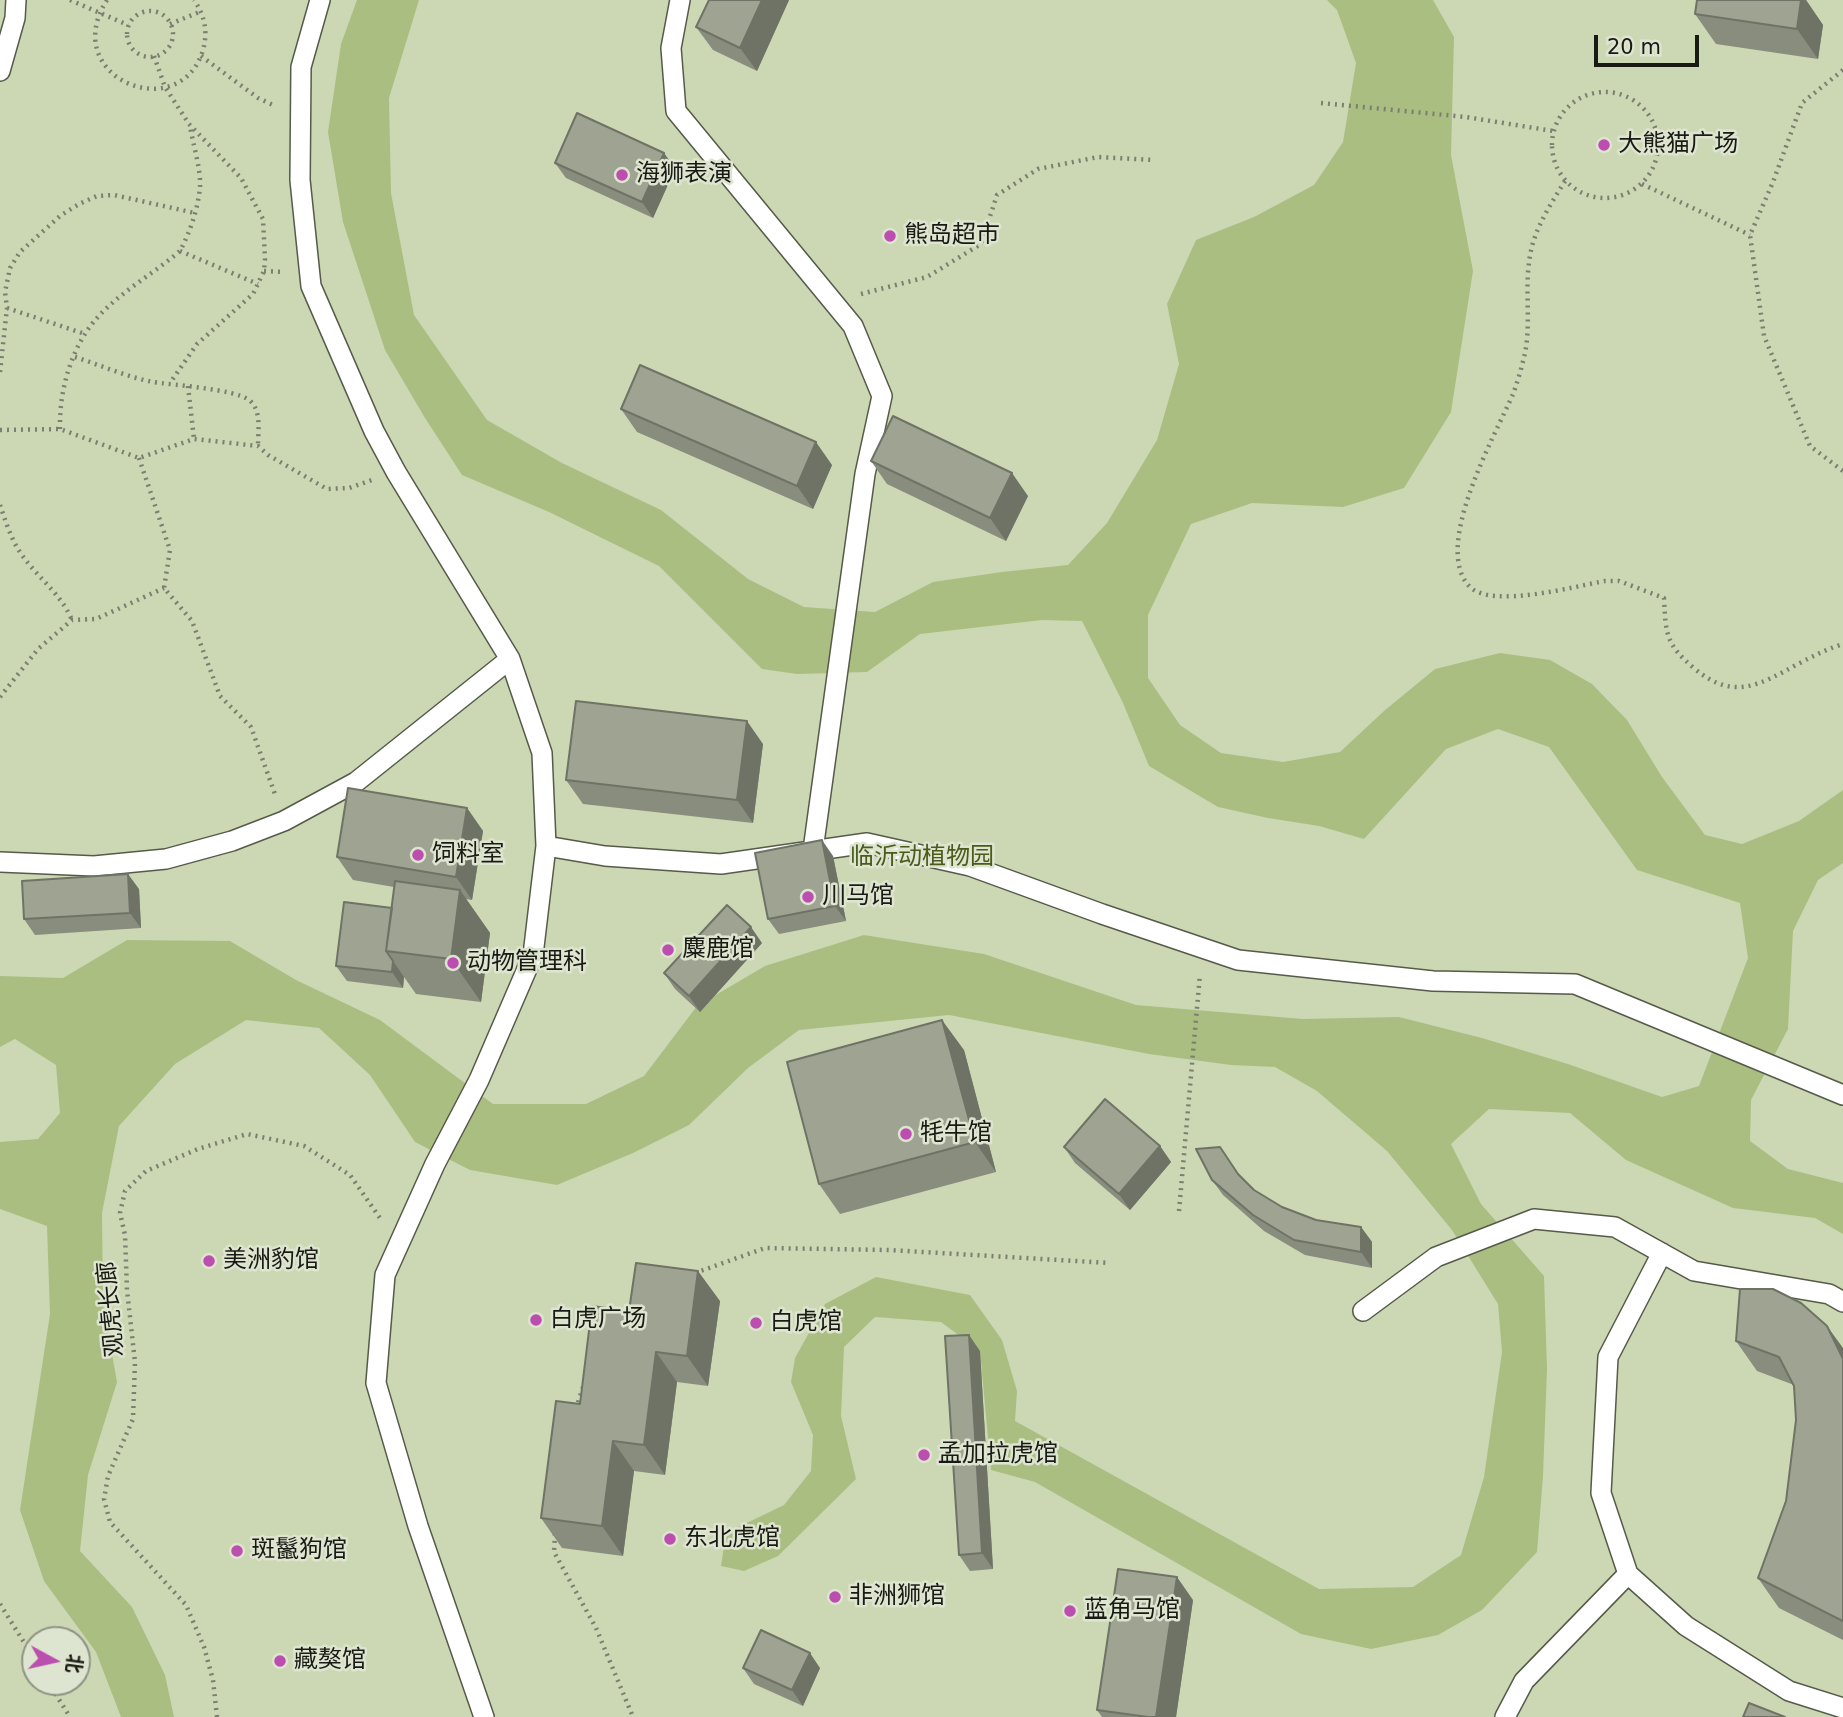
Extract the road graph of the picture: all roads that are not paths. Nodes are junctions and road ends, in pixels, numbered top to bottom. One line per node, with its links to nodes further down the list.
1 (16, 0): 4 (lane)
2 (320, 0): 5 (lane)
3 (680, 0): 7 (lane)
4 (0, 71)
5 (510, 659): 6 (lane); 8 (lane)
6 (546, 846): 7 (lane); 15 (lane)
7 (813, 850): 9 (lane)
8 (0, 863)
9 (1843, 1095)
10 (1662, 1254): 11 (lane); 12 (lane); 13 (lane)
11 (1843, 1302)
12 (1363, 1311)
13 (1628, 1574): 14 (lane); 16 (lane)
14 (1843, 1708)
15 (484, 1717)
16 (1505, 1717)

